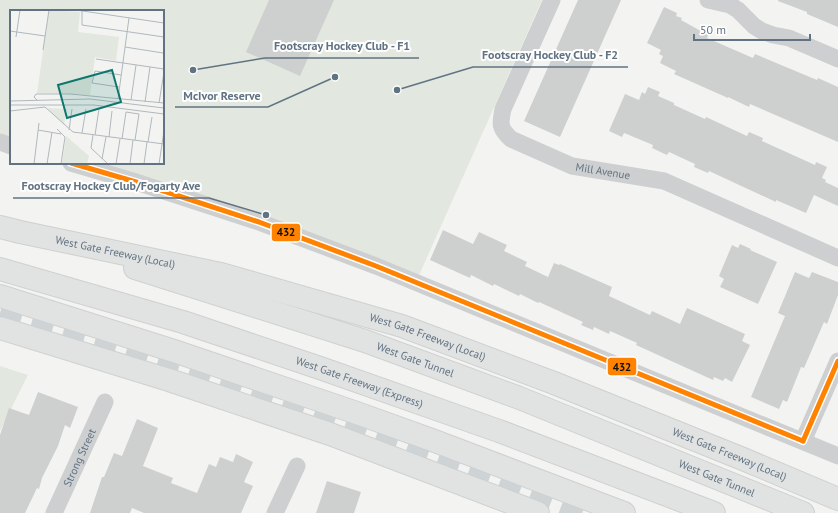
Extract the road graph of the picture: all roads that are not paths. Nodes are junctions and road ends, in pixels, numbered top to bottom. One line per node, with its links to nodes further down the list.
1 (552, 0): 8 (street, Mill Avenue)
2 (708, 0): 3 (street)
3 (838, 60)
4 (0, 142): 5 (street)
5 (10, 146)
6 (74, 164): 14 (street)
7 (10, 229): 17 (highway, West Gate Freeway (Local)); 23 (highway, West Gate Tunnel)
8 (838, 258)
9 (0, 269): 22 (highway, West Gate Freeway (Express))
10 (0, 296): 21 (highway)
11 (0, 328): 20 (highway)
12 (838, 361): 14 (street)
13 (104, 402): 18 (street, Strong Street)
14 (803, 441): 15 (street)
15 (838, 456)
16 (297, 466): 19 (street)
17 (838, 499)
18 (54, 513)
19 (275, 513)
20 (538, 513)
21 (624, 513)
22 (714, 513)
23 (803, 513)

